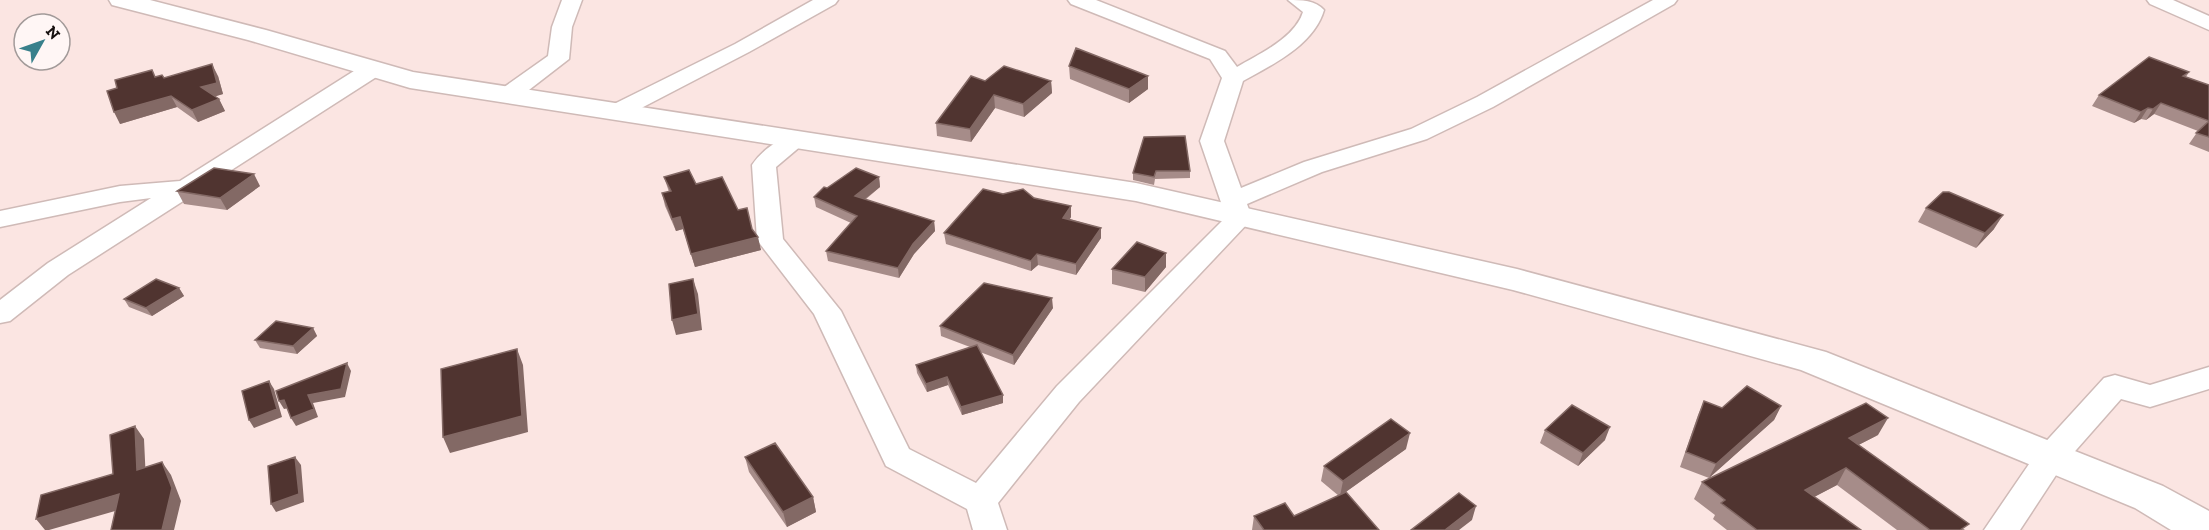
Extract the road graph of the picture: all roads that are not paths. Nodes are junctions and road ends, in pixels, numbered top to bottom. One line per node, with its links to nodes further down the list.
1 (121, 0): 9 (main road)
2 (572, 0): 11 (street)
3 (828, 0): 12 (street)
4 (1078, 0): 10 (street)
5 (1298, 0): 10 (street)
6 (1666, 0): 15 (street)
7 (2157, 0): 8 (street)
8 (2209, 24)
9 (373, 69): 11 (main road); 14 (street)
10 (1233, 78): 15 (street)
11 (508, 95): 12 (main road)
12 (616, 112): 13 (main road)
13 (796, 140): 15 (main road); 20 (street)
14 (188, 188): 16 (street); 17 (street)
15 (1236, 210): 19 (main road); 20 (street)
16 (0, 219)
17 (0, 314)
18 (2209, 378): 19 (street)
19 (2050, 457): 22 (street); 23 (main road)
20 (981, 501): 21 (street)
21 (990, 530)
22 (2001, 530)
23 (2206, 530)

